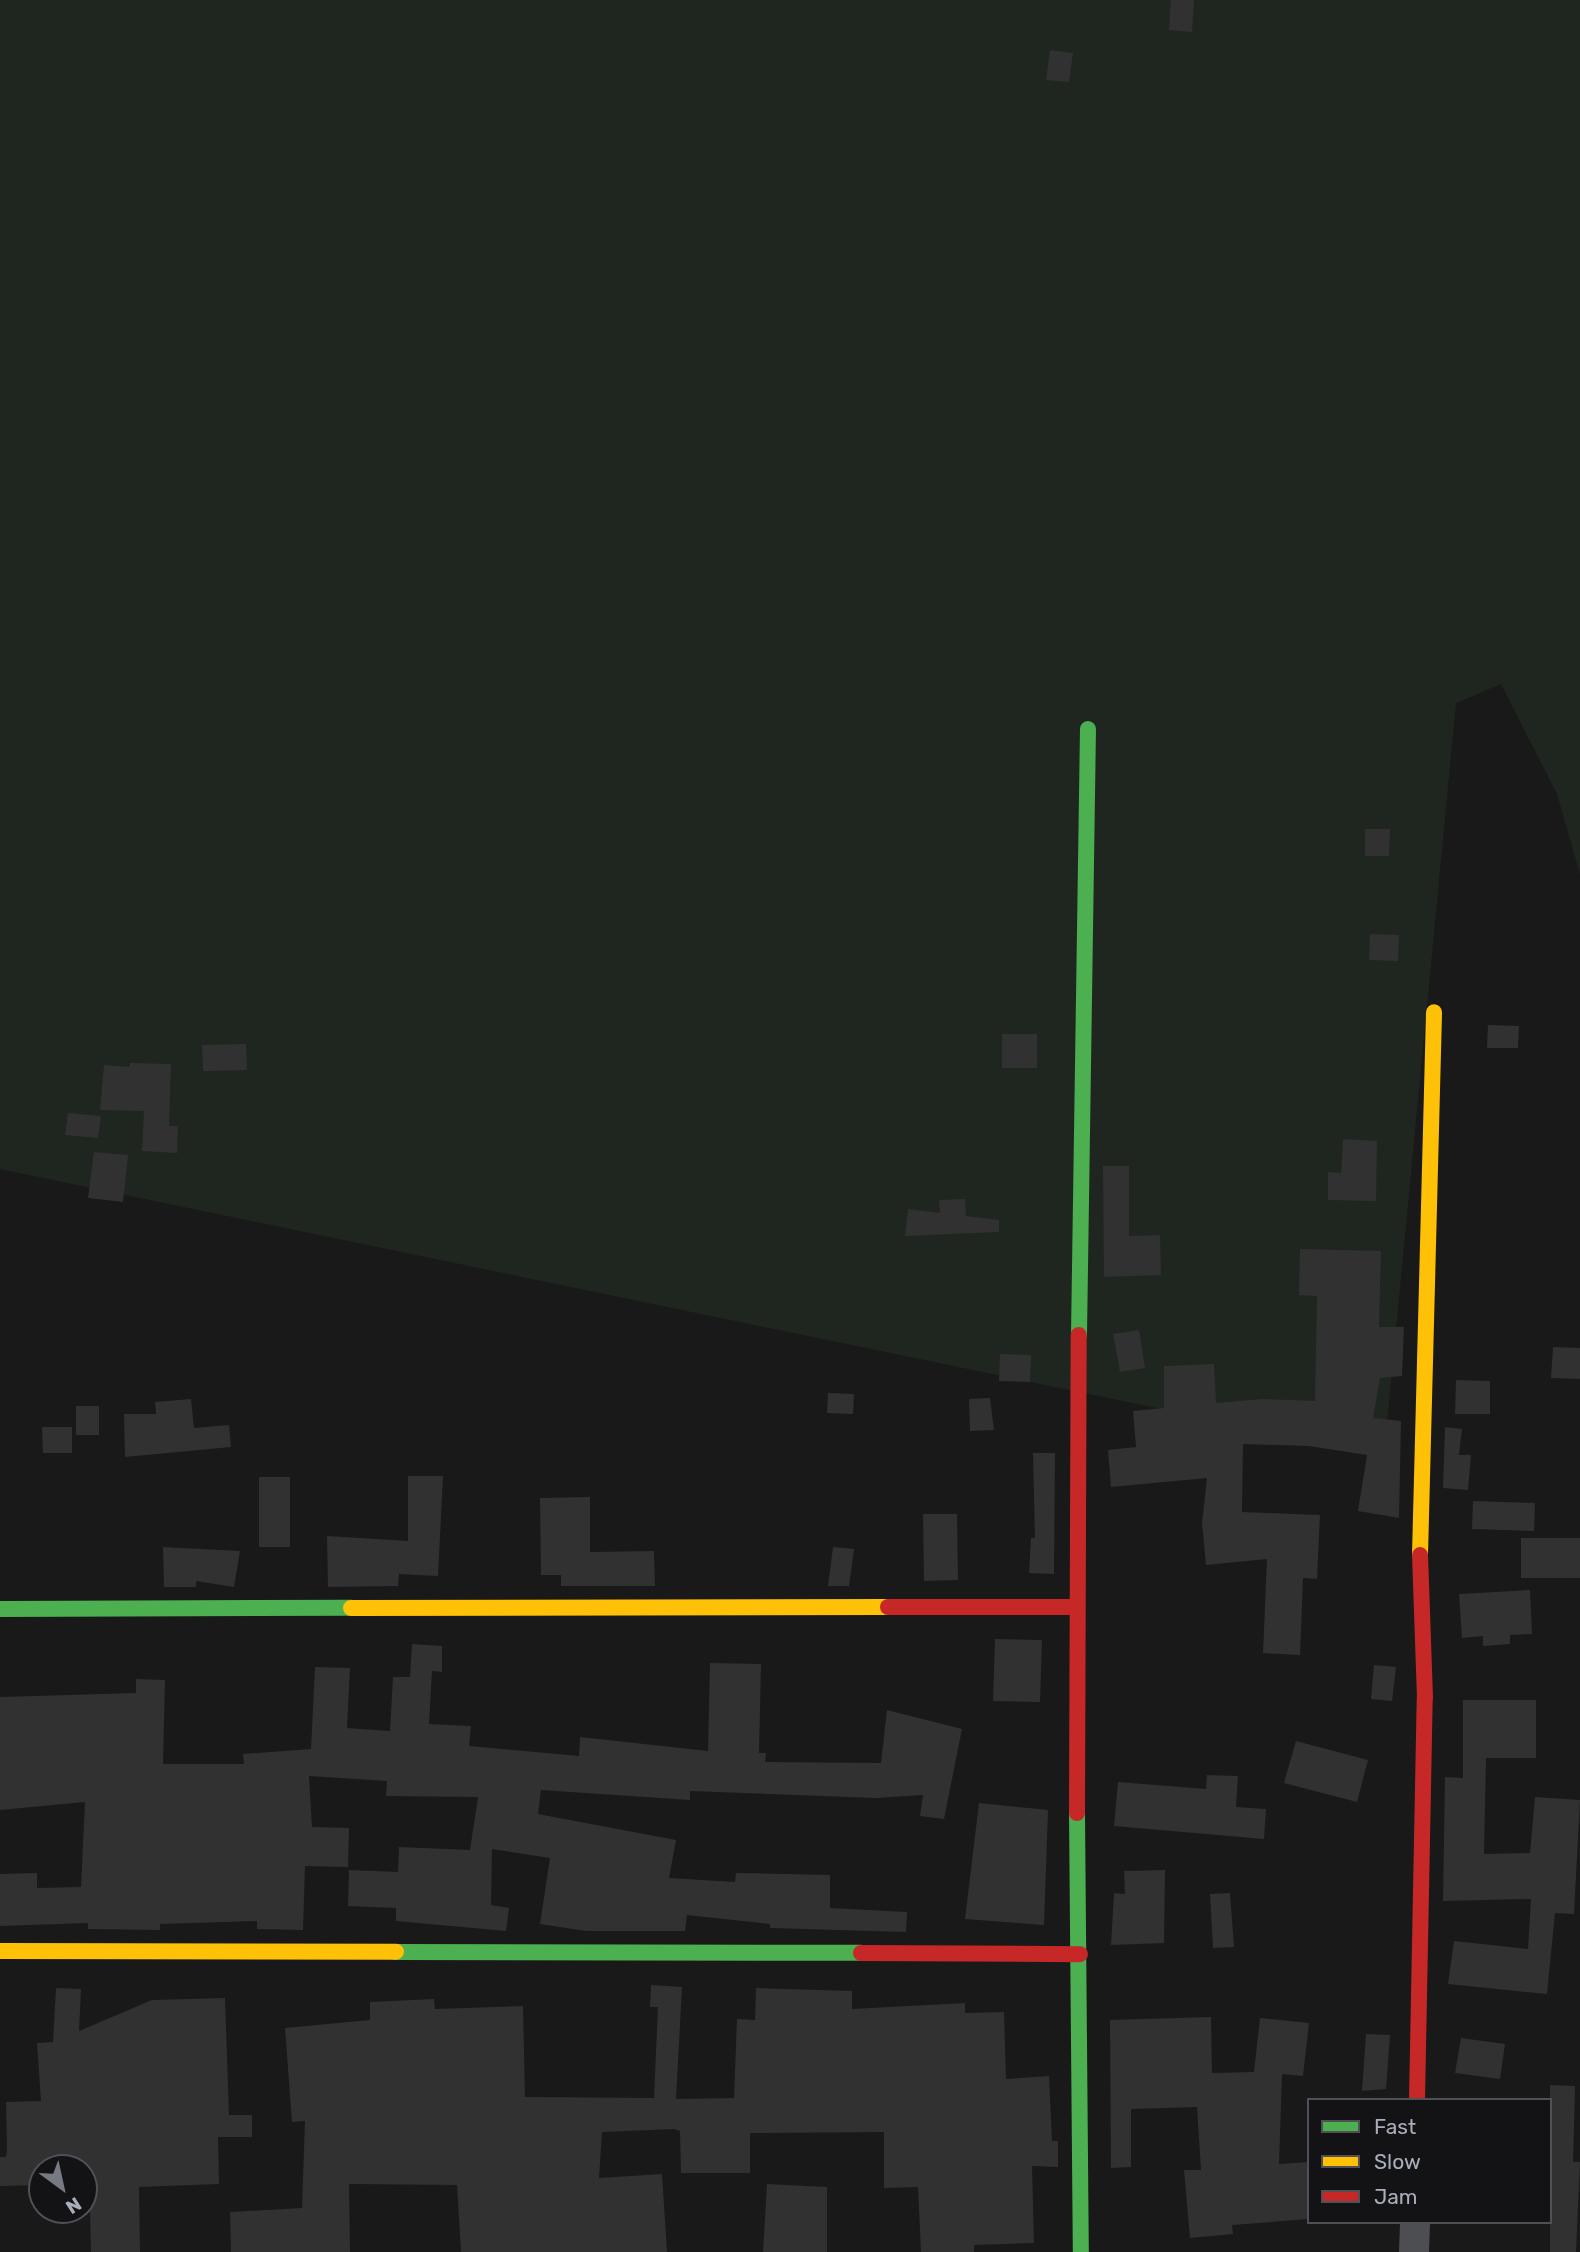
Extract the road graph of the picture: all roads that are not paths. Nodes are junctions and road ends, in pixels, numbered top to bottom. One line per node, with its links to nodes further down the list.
1 (1088, 729): 3 (street)
2 (1434, 1012): 7 (street)
3 (1075, 1606): 4 (street); 6 (street)
4 (0, 1609)
5 (0, 1951): 6 (street)
6 (1080, 1954): 9 (street)
7 (1417, 2098)
8 (1415, 2224): 10 (street)
9 (1081, 2252)
10 (1414, 2252)

